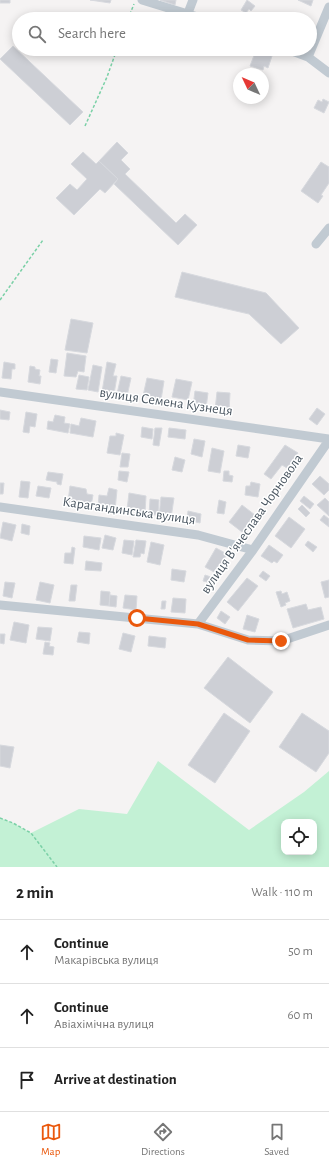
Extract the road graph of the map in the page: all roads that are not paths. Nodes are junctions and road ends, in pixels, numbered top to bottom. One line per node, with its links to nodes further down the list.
1 (142, 0): 4 (street)
2 (193, 0): 5 (street)
3 (329, 7): 6 (street)
4 (184, 12)
5 (188, 12)
6 (317, 36)
7 (308, 57): 8 (street)
8 (329, 73)
9 (329, 228): 10 (street)
10 (316, 244)
11 (0, 392): 12 (street, вулиця Семена Кузнеця)
12 (329, 439): 14 (street, вулиця В'ячеслава Чорновола)
13 (0, 507): 14 (street, Карагандинська вулиця)
14 (254, 550): 16 (street, вулиця В'ячеслава Чорновола)
15 (0, 605): 16 (street)
16 (198, 624): 17 (street)
17 (329, 625)

